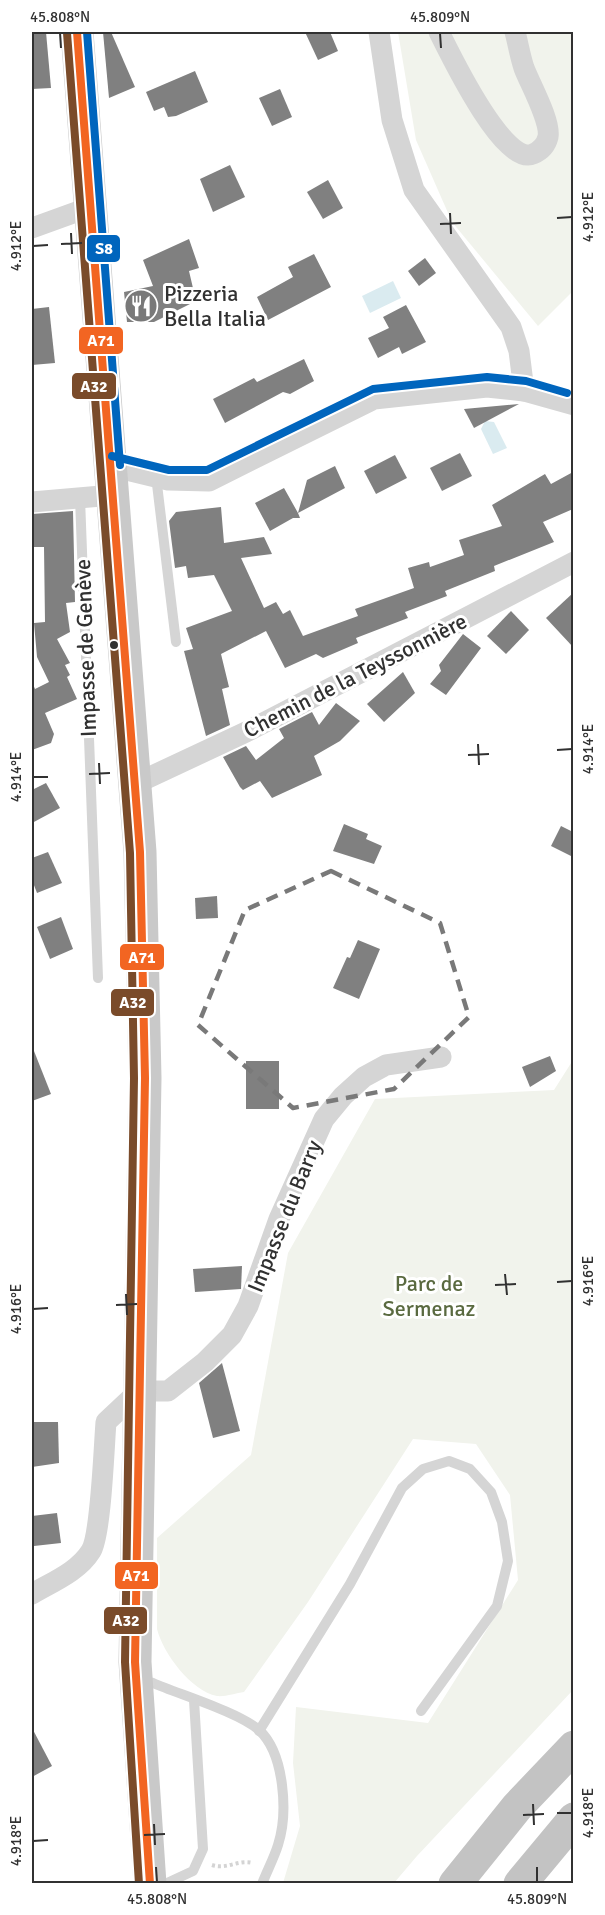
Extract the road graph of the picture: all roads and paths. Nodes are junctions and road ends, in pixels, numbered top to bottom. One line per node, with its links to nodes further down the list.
1 (77, 32): 5 (main road)
2 (379, 32): 7 (street)
3 (439, 32): 4 (street)
4 (515, 32)
5 (90, 207): 6 (street); 10 (main road)
6 (32, 228)
7 (524, 391): 8 (street); 9 (street)
8 (573, 405)
9 (156, 476): 10 (street); 14 (lane)
10 (112, 481): 11 (street); 15 (main road)
11 (80, 498): 12 (street); 16 (lane, Impasse de Genève)
12 (32, 502)
13 (573, 562): 15 (street, Chemin de la Teyssonnière)
14 (176, 642)
15 (135, 784): 18 (main road)
16 (98, 978)
17 (441, 1057): 18 (street, Impasse du Barry)
18 (139, 1391): 19 (street); 20 (main road)
19 (32, 1594)
20 (135, 1679): 21 (lane); 28 (main road)
21 (194, 1700): 23 (lane); 26 (lane)
22 (421, 1711): 23 (lane)
23 (260, 1731): 27 (lane)
24 (573, 1747): 30 (highway)
25 (573, 1820): 31 (highway)
26 (200, 1861): 27 (path); 28 (lane)
27 (269, 1866): 29 (lane)
28 (154, 1875)
29 (262, 1884)
30 (455, 1884)
31 (520, 1884)

